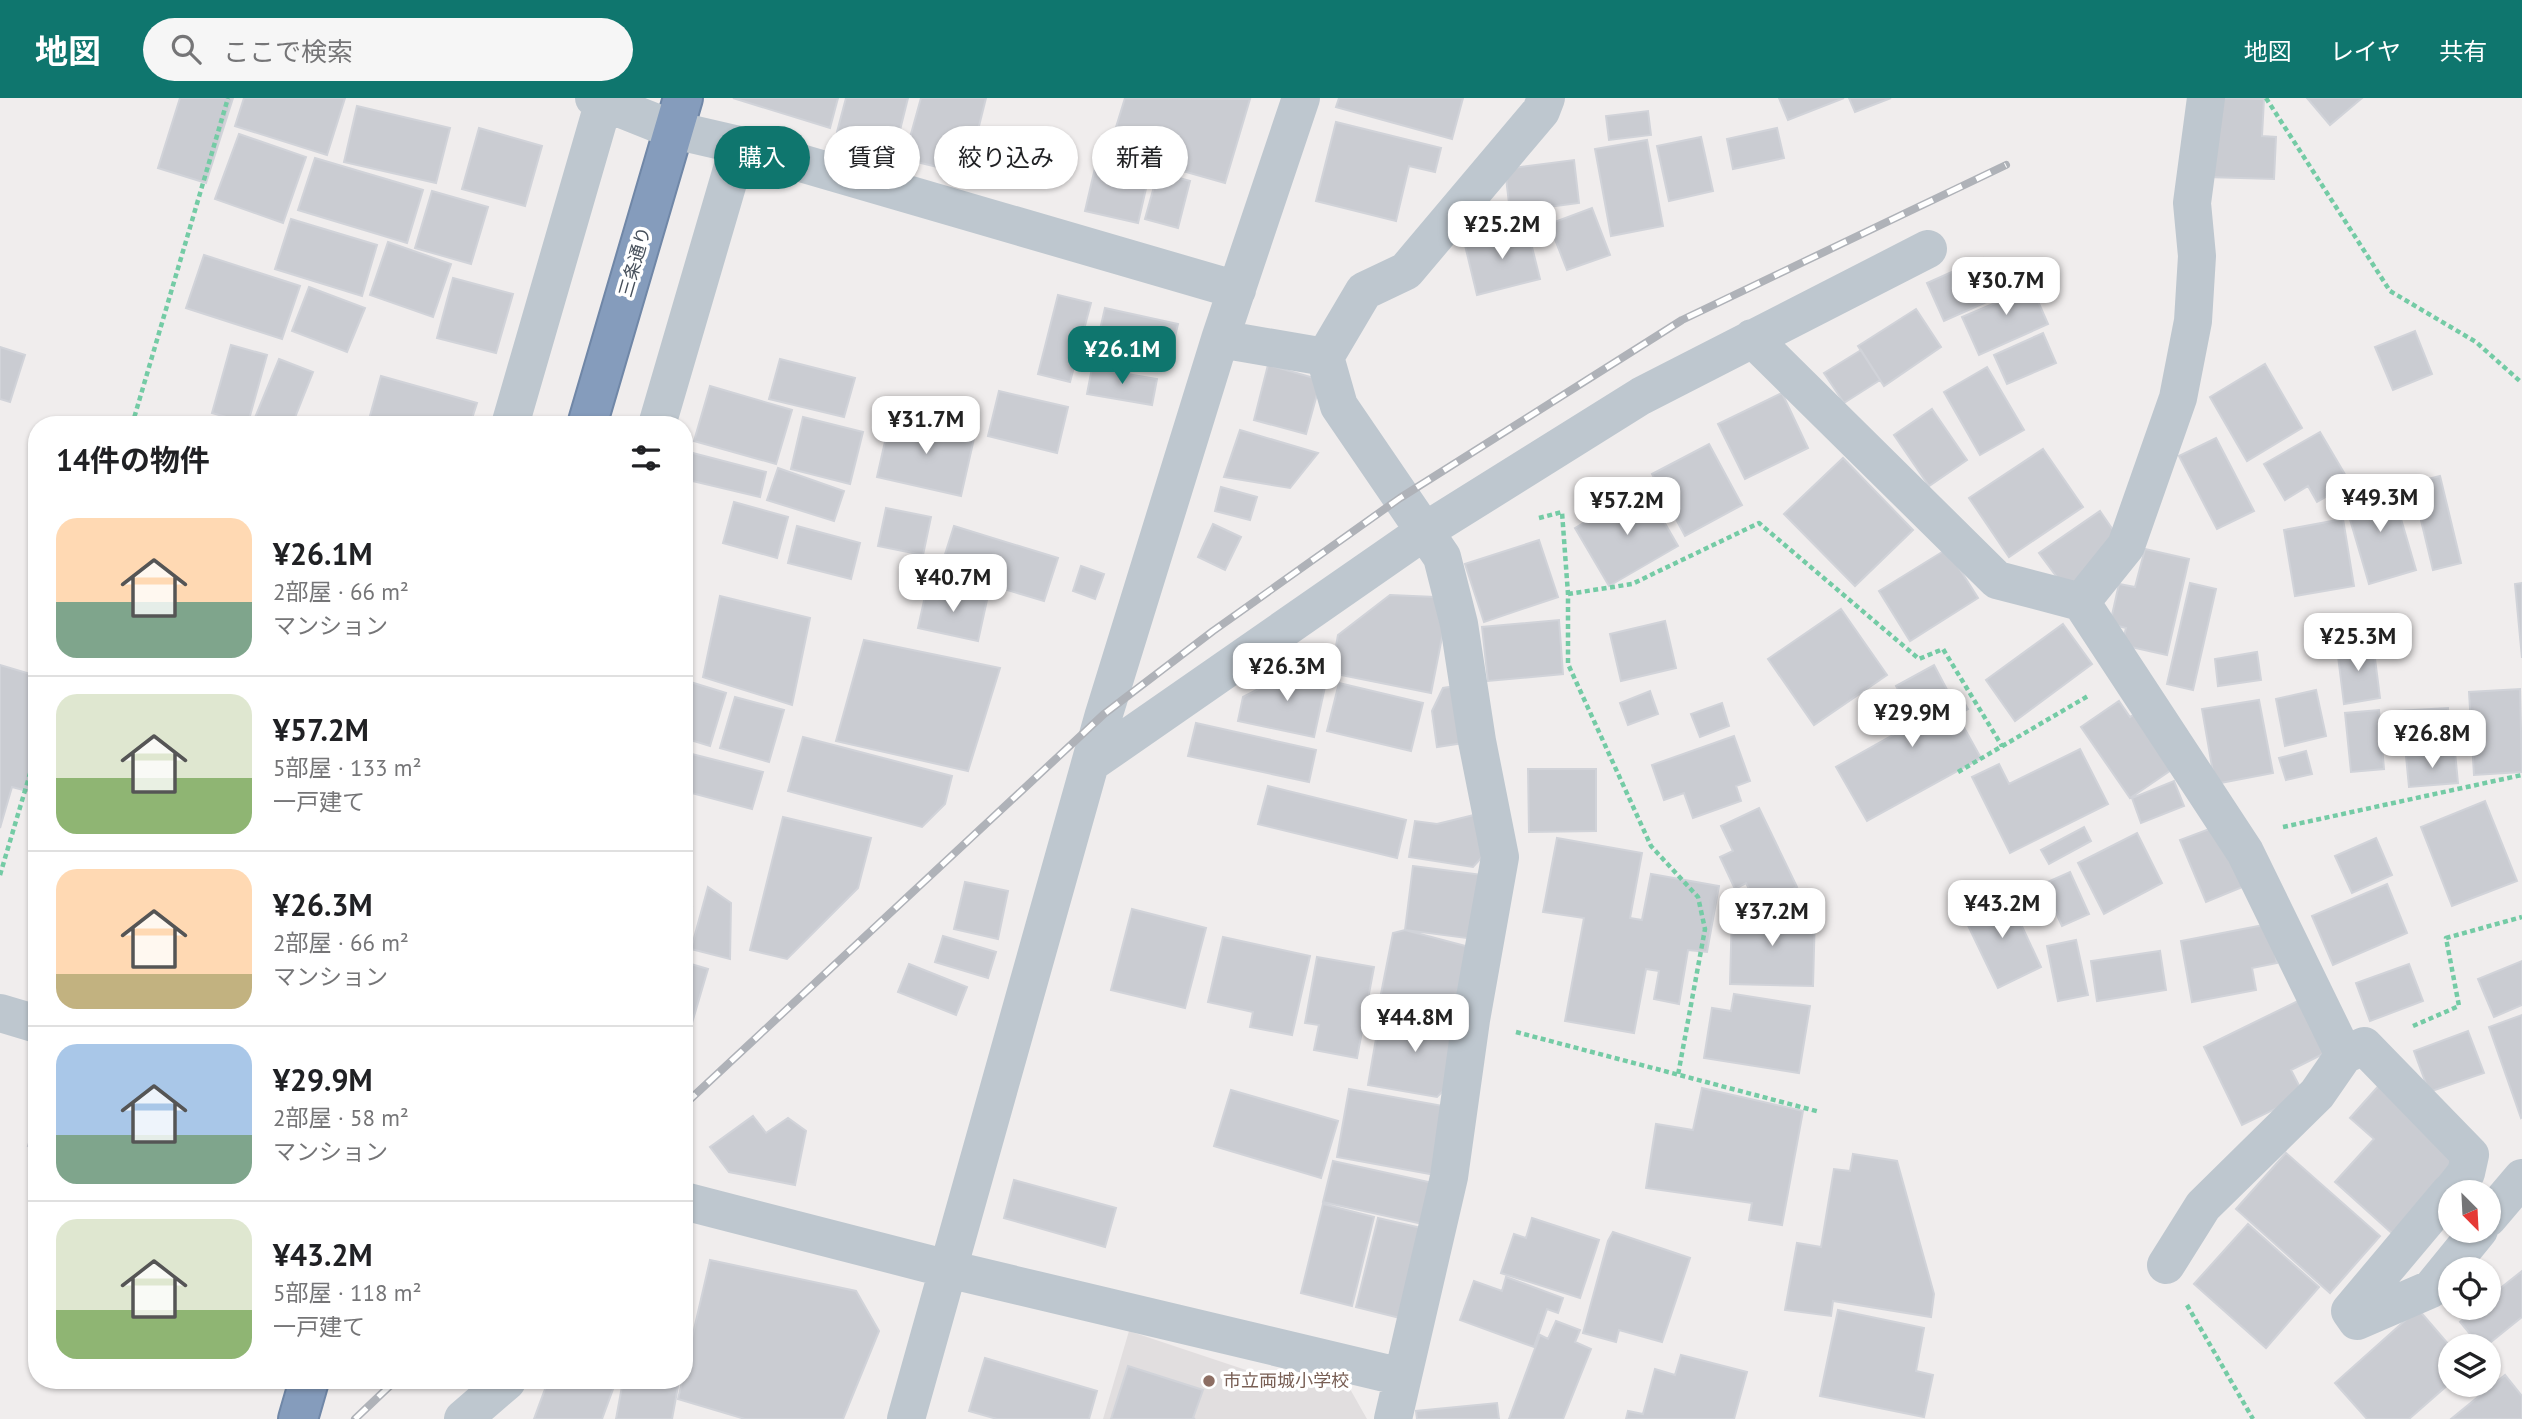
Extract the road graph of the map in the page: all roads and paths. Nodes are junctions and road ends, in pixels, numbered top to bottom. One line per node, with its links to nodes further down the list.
1 (228, 98): 18 (path)
2 (1301, 98): 12 (street)
3 (1546, 98): 15 (street)
4 (2206, 98): 24 (street)
5 (2266, 98): 16 (path)
6 (599, 99): 7 (street); 19 (street)
7 (678, 114): 8 (street); 17 (highway, 三条通り)
8 (714, 132)
9 (810, 166): 12 (street)
10 (726, 189): 20 (street)
11 (1928, 249): 13 (street)
12 (1237, 290): 14 (street)
13 (1752, 338): 22 (street); 24 (street)
14 (1220, 339): 15 (street); 27 (street)
15 (1325, 357): 22 (street)
16 (2522, 383)
17 (592, 410)
18 (135, 416)
19 (512, 416)
20 (660, 416)
21 (1535, 519): 23 (path)
22 (1425, 531): 27 (street); 35 (street)
23 (1569, 594): 26 (path); 38 (path)
24 (2081, 602): 25 (street)
25 (2128, 673): 26 (path); 31 (street)
26 (2002, 746): 28 (path)
27 (1091, 763): 47 (street)
28 (1958, 772)
29 (2522, 775): 31 (path)
30 (28, 780): 32 (path)
31 (2235, 837): 37 (street)
32 (0, 875)
33 (2522, 917): 37 (path)
34 (0, 1013): 36 (street)
35 (1471, 1020): 38 (path); 48 (street)
36 (28, 1021)
37 (2354, 1051): 41 (street); 46 (street)
38 (1678, 1075): 39 (path)
39 (1820, 1112)
40 (2522, 1178): 42 (street)
41 (2460, 1180)
42 (2501, 1203)
43 (2438, 1206): 45 (street)
44 (693, 1211): 47 (street)
45 (2468, 1243)
46 (2166, 1265): 55 (path)
47 (948, 1269): 48 (street); 53 (street)
48 (1402, 1377): 54 (street)
49 (307, 1389): 51 (highway)
50 (498, 1389): 52 (street)
51 (298, 1419)
52 (463, 1419)
53 (906, 1419)
54 (1393, 1419)
55 (2253, 1419)

